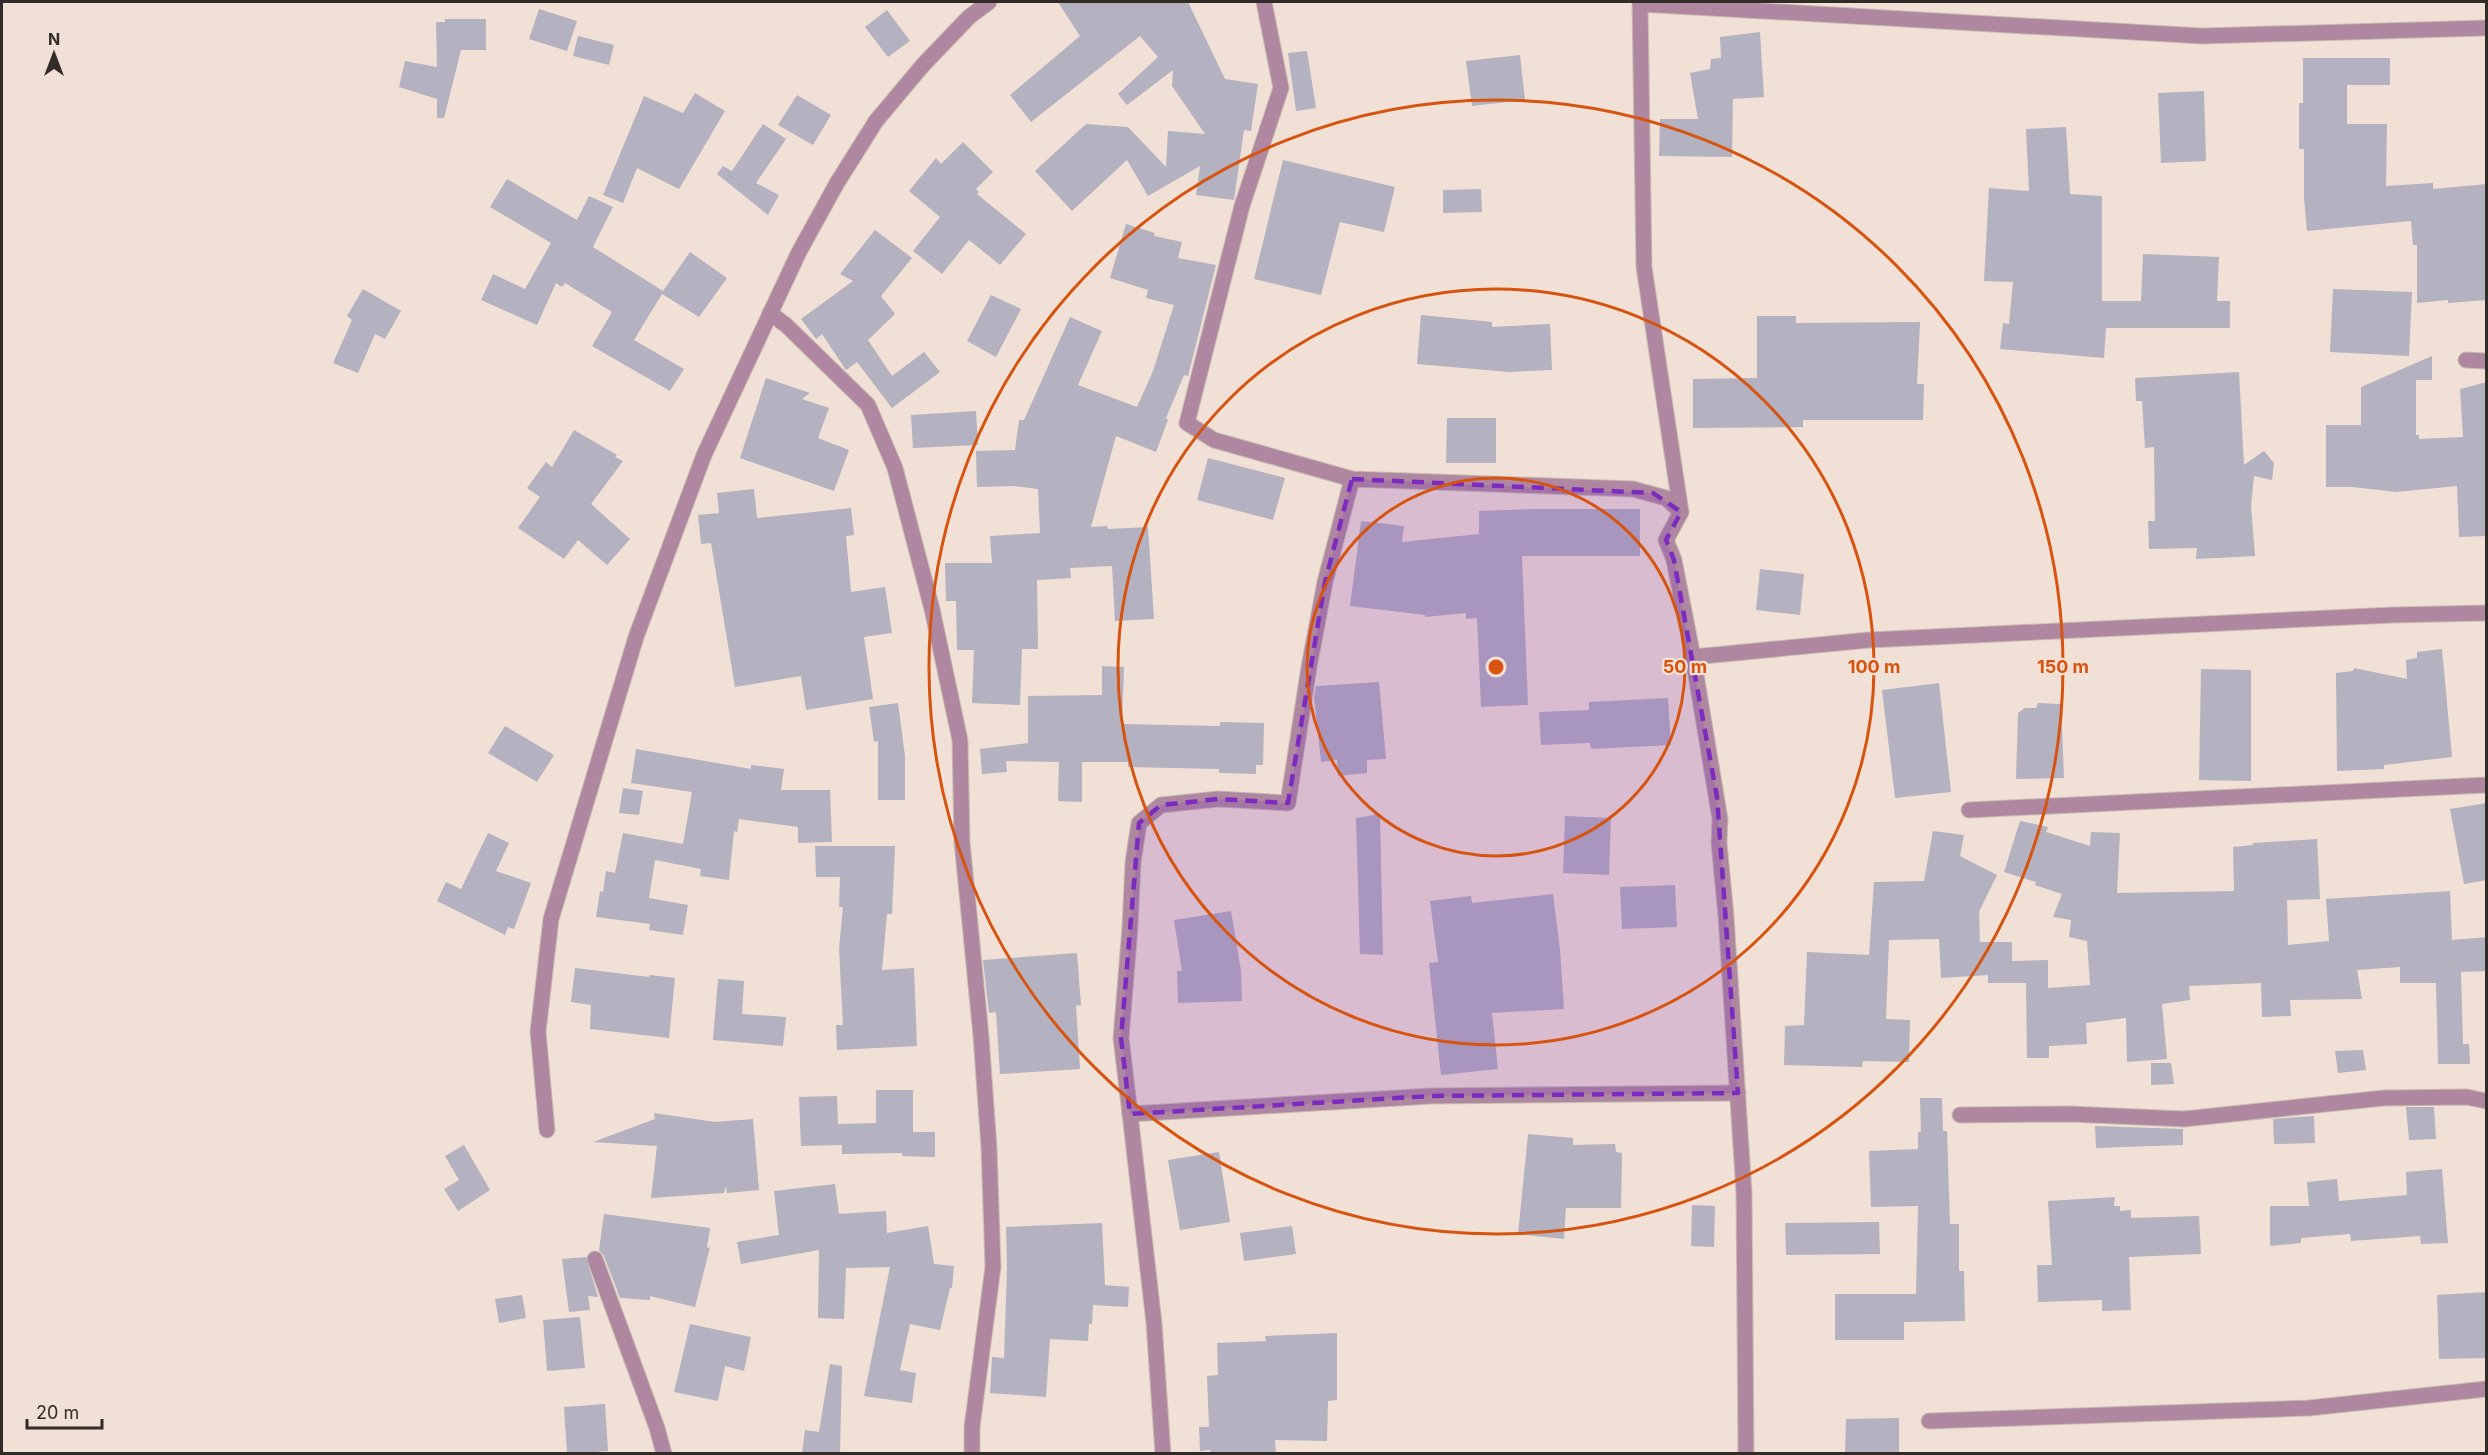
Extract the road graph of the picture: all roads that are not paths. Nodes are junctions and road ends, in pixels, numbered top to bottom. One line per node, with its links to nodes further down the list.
1 (989, 2): 5 (street)
2 (1264, 2): 8 (street)
3 (1640, 3): 4 (street); 9 (street)
4 (2487, 28)
5 (770, 313): 18 (street); 23 (street)
6 (2466, 360): 7 (street)
7 (2487, 361)
8 (1352, 478): 9 (street); 16 (street)
9 (1681, 512): 11 (street)
10 (2487, 614): 11 (street)
11 (1693, 657): 14 (street)
12 (2487, 785): 13 (street)
13 (1969, 810)
14 (1738, 1094): 16 (street); 25 (street)
15 (2487, 1101): 17 (street)
16 (1130, 1114): 24 (street)
17 (1960, 1115)
18 (547, 1130)
19 (595, 1259): 22 (street)
20 (2487, 1389): 21 (street)
21 (1929, 1421)
22 (664, 1454)
23 (972, 1454)
24 (1163, 1454)
25 (1746, 1454)

